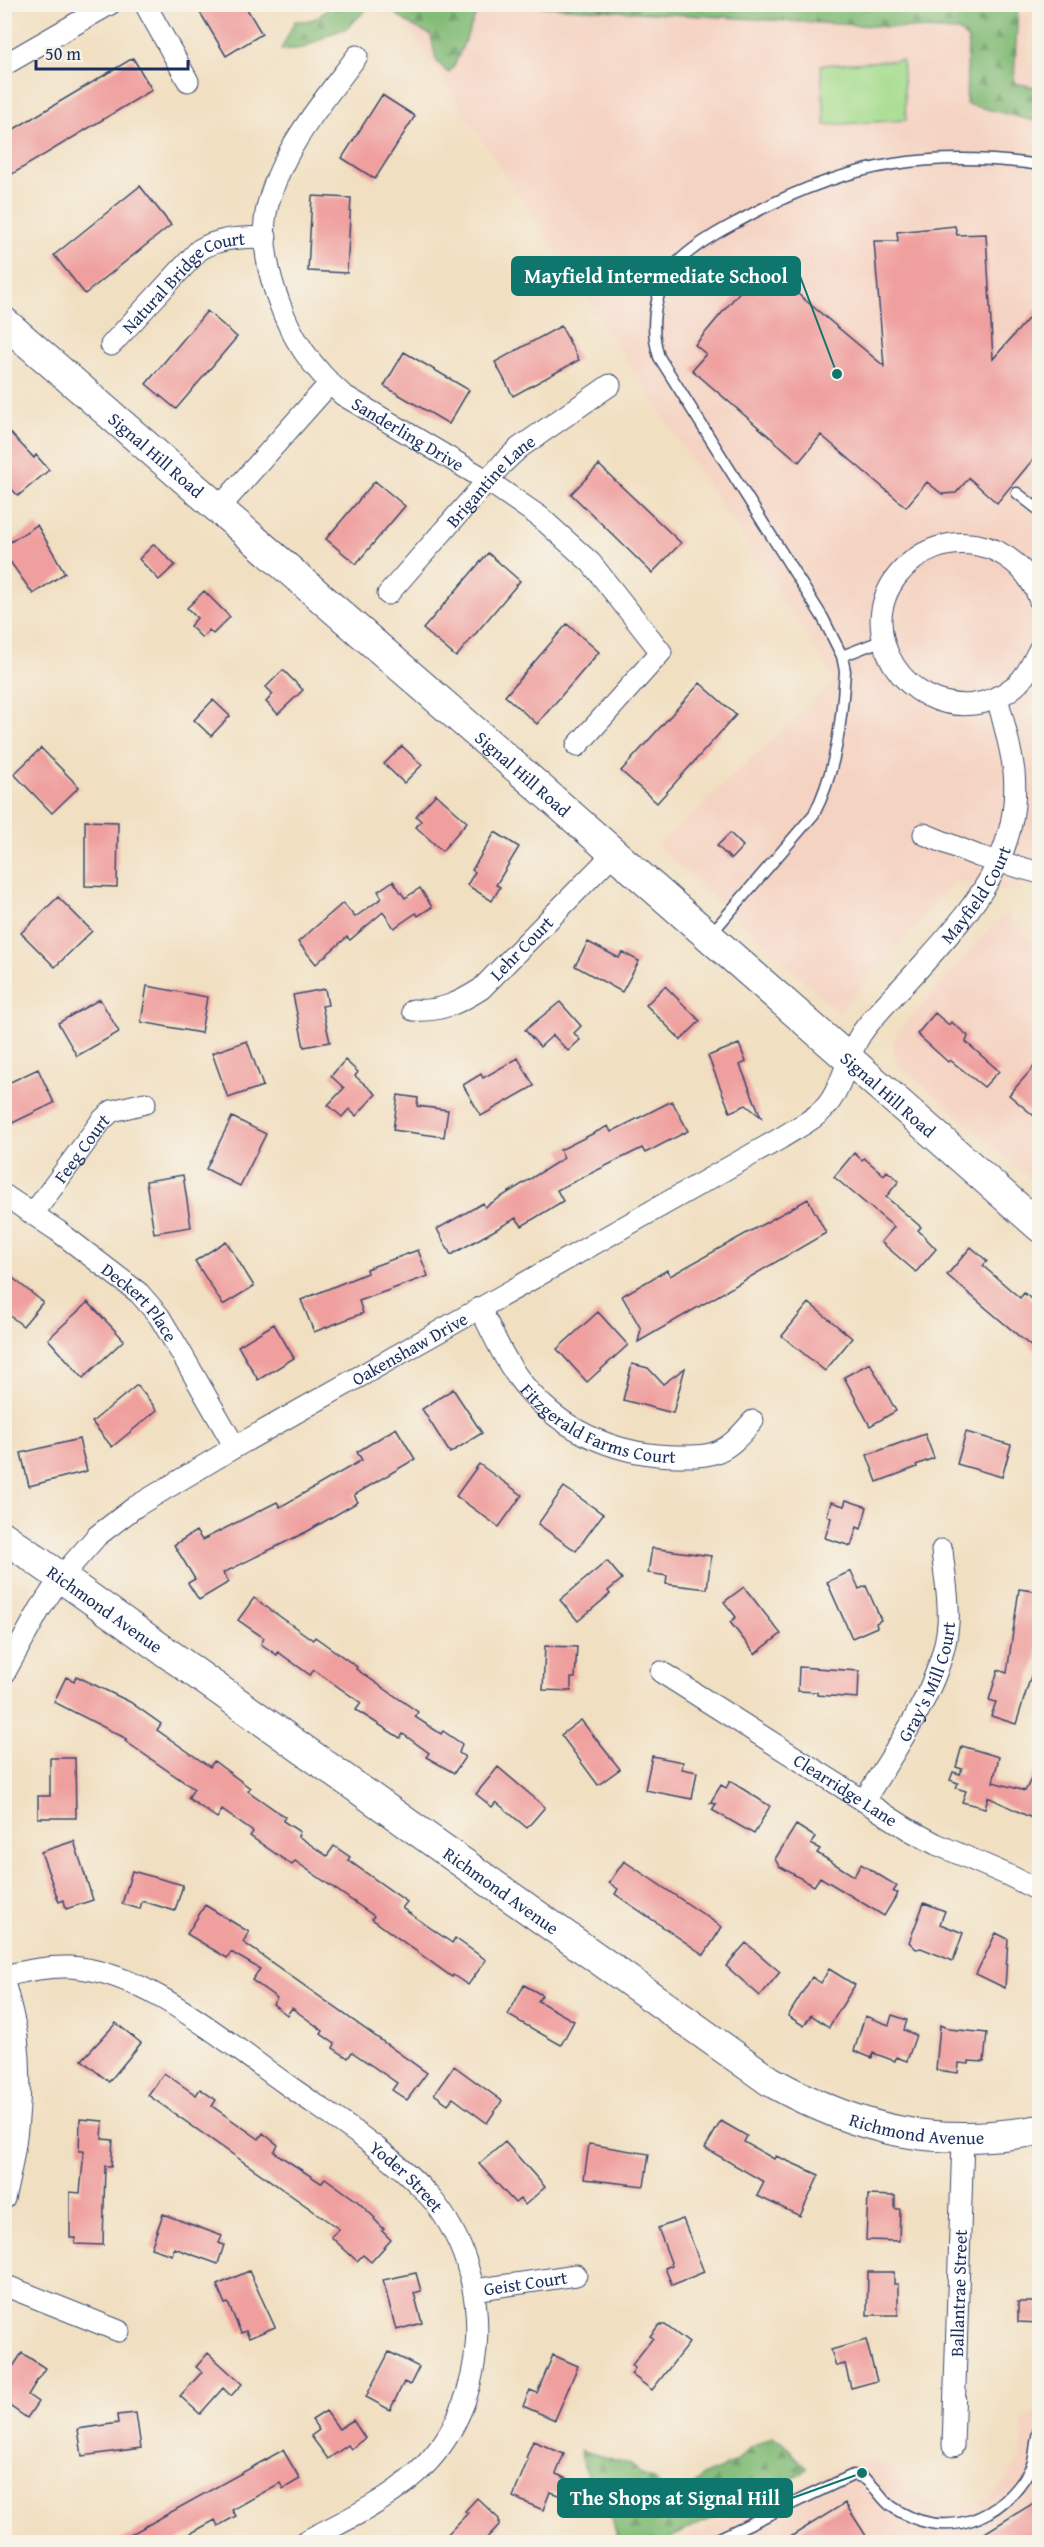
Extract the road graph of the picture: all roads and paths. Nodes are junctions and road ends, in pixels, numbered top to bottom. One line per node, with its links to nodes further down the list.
1 (110, 4): 4 (street)
2 (145, 4): 5 (street)
3 (357, 56): 7 (street, Sanderling Drive)
4 (4, 65)
5 (188, 81)
6 (1040, 165): 20 (lane)
7 (266, 237): 9 (street, Natural Bridge Court); 10 (street, Sanderling Drive)
8 (4, 322): 14 (main road, Signal Hill Road)
9 (111, 345)
10 (330, 383): 12 (street, Sanderling Drive); 14 (street)
11 (610, 384): 12 (street, Brigantine Lane)
12 (488, 481): 16 (street, Brigantine Lane); 22 (street, Sanderling Drive)
13 (1017, 493): 15 (lane)
14 (219, 508): 24 (main road, Signal Hill Road)
15 (1040, 511)
16 (388, 594)
17 (1038, 594): 18 (street)
18 (883, 640): 20 (lane); 21 (street)
19 (1040, 648): 21 (street)
20 (842, 656): 27 (lane)
21 (997, 697): 25 (street, Mayfield Court)
22 (577, 746)
23 (924, 834): 25 (street)
24 (614, 853): 27 (main road, Signal Hill Road); 28 (street, Lehr Court)
25 (999, 863): 26 (street); 29 (street, Mayfield Court)
26 (1040, 873)
27 (709, 937): 29 (main road, Signal Hill Road)
28 (413, 1010)
29 (848, 1059): 33 (main road, Signal Hill Road); 34 (street, Oakenshaw Drive)
30 (145, 1103): 32 (street, Feeg Court)
31 (4, 1195): 32 (street, Deckert Place)
32 (33, 1214): 36 (street, Deckert Place)
33 (1040, 1227)
34 (480, 1308): 35 (street, Fitzgerald Farms Court); 36 (street, Oakenshaw Drive)
35 (753, 1421)
36 (235, 1447): 39 (street, Oakenshaw Drive)
37 (4, 1537): 39 (main road, Richmond Avenue)
38 (942, 1550): 42 (street, Gray's Mill Court)
39 (61, 1577): 41 (street, Oakenshaw Drive); 47 (main road, Richmond Avenue)
40 (661, 1672): 42 (street, Clearridge Lane)
41 (4, 1674)
42 (864, 1801): 43 (street, Clearridge Lane)
43 (1040, 1891)
44 (4, 1976): 51 (street, Yoder Street)
45 (4, 1982): 48 (street)
46 (1040, 2130): 47 (main road, Richmond Avenue)
47 (963, 2139): 54 (street, Ballantrae Street)
48 (4, 2199)
49 (576, 2275): 51 (street, Geist Court)
50 (4, 2285): 52 (street)
51 (474, 2290): 55 (street, Yoder Street)
52 (119, 2331)
53 (1040, 2427): 56 (lane)
54 (953, 2446)
55 (304, 2542)
56 (711, 2542)

